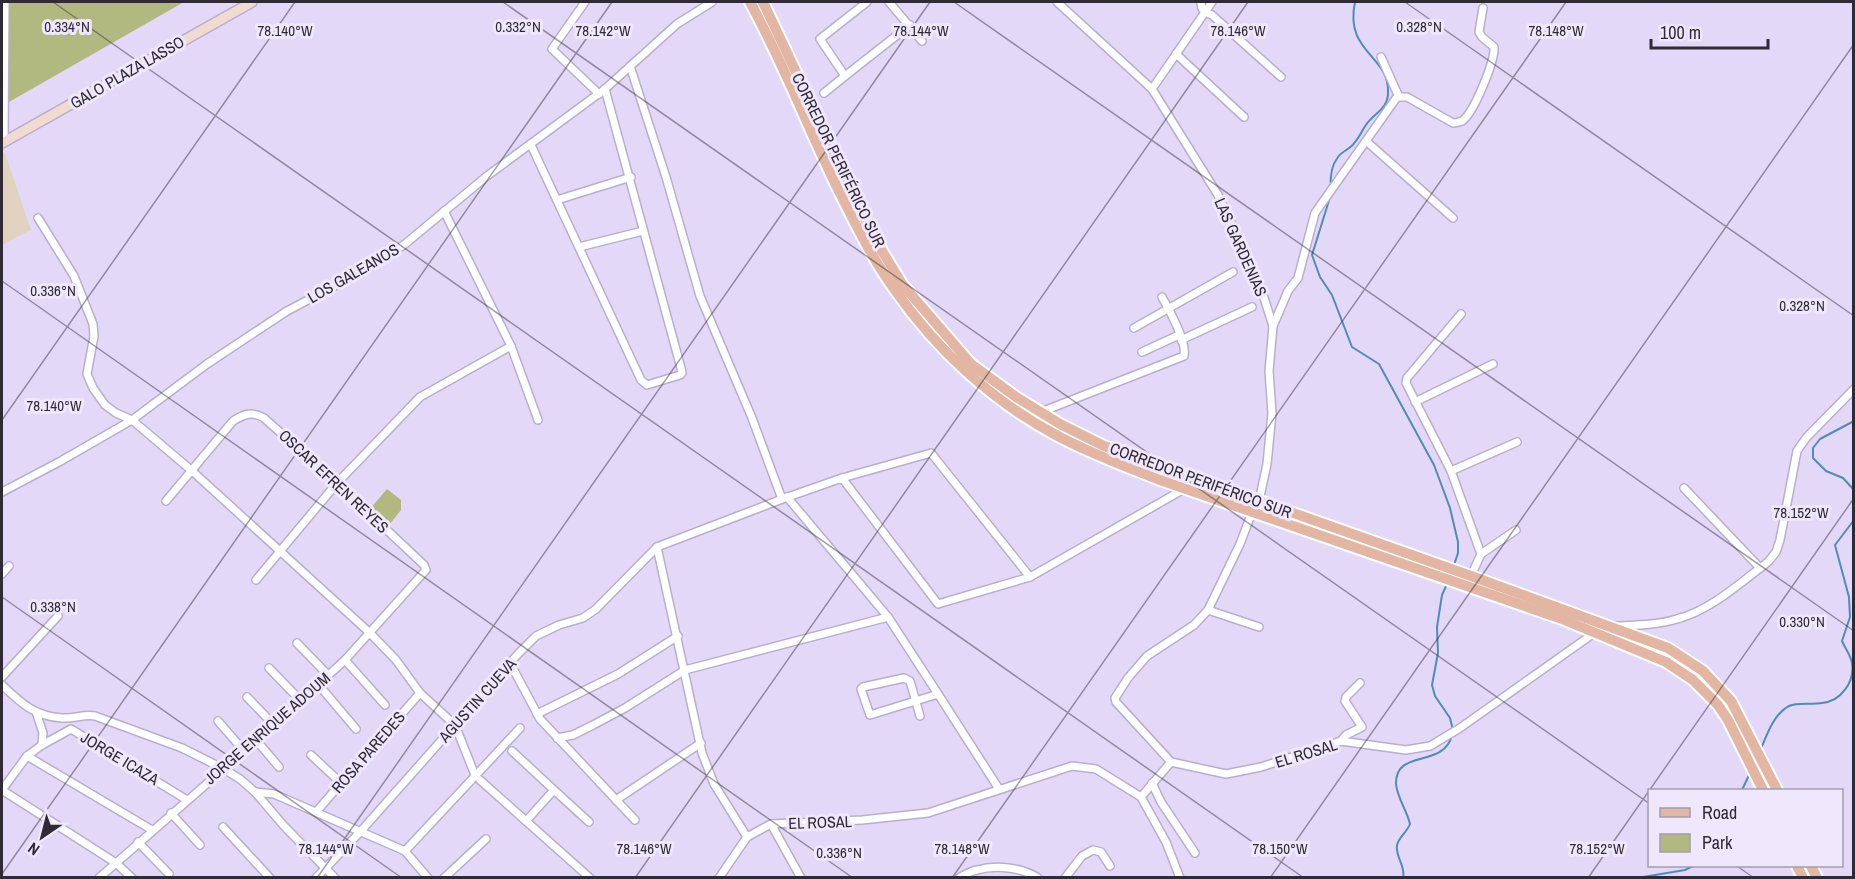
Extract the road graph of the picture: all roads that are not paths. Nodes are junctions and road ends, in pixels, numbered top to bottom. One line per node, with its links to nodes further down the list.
1 (5, 2): 28 (street)
2 (252, 2): 28 (street, GALO PLAZA LASSO)
3 (585, 2): 24 (street)
4 (712, 2): 18 (street, LOS GALEANOS)
5 (750, 2): 59 (main road, CORREDOR PERIFÉRICO SUR)
6 (763, 2): 50 (main road, CORREDOR PERIFÉRICO SUR)
7 (867, 2): 19 (street)
8 (889, 2): 14 (street)
9 (1057, 2): 22 (street, LAS GARDENIAS)
10 (1201, 2): 13 (street)
11 (1212, 2): 13 (street)
12 (1483, 9): 25 (street)
13 (1204, 12): 16 (street); 20 (street)
14 (910, 26): 15 (street); 19 (street)
15 (922, 41)
16 (1176, 54): 22 (street); 26 (street)
17 (1381, 57): 25 (street)
18 (630, 66): 21 (street, LOS GALEANOS); 61 (street)
19 (845, 76): 23 (street)
20 (1281, 77)
21 (605, 89): 24 (street, LOS GALEANOS); 30 (street)
22 (1152, 89): 42 (street, LAS GARDENIAS)
23 (824, 93)
24 (599, 94): 29 (street, LOS GALEANOS)
25 (1399, 97): 27 (street)
26 (1244, 117)
27 (1366, 141): 34 (street); 42 (street)
28 (3, 143)
29 (531, 145): 31 (street); 32 (street, LOS GALEANOS)
30 (631, 177): 31 (street); 35 (street)
31 (557, 200): 36 (street)
32 (444, 211): 45 (street); 51 (street, LOS GALEANOS)
33 (38, 218): 51 (street)
34 (1452, 219)
35 (643, 231): 36 (street); 36 (street)
36 (579, 247)
37 (1233, 272): 40 (street)
38 (1162, 297): 40 (street)
39 (1252, 306): 44 (street)
40 (1169, 309): 43 (street); 44 (street)
41 (1461, 314): 49 (street)
42 (1272, 326): 63 (street, LAS GARDENIAS)
43 (1134, 328)
44 (1180, 338): 46 (street); 50 (street)
45 (511, 346): 52 (street); 57 (street)
46 (1142, 352)
47 (1493, 364): 49 (street)
48 (1854, 389): 70 (street, EL ROSAL)
49 (1415, 402): 55 (street)
50 (1041, 412): 63 (main road, CORREDOR PERIFÉRICO SUR)
51 (132, 420): 54 (street); 60 (street, LOS GALEANOS)
52 (538, 420)
53 (1517, 442): 55 (street)
54 (191, 470): 57 (street, OSCAR EFREN REYES); 62 (street); 67 (street)
55 (1452, 471): 68 (street)
56 (842, 478): 61 (street); 74 (street); 74 (street)
57 (338, 483): 67 (street); 71 (street, OSCAR EFREN REYES)
58 (1684, 488): 70 (street)
59 (1185, 489): 64 (main road, CORREDOR PERIFÉRICO SUR); 74 (street)
60 (2, 492)
61 (785, 498): 66 (street); 78 (street)
62 (166, 501)
63 (1259, 501): 64 (street, LAS GARDENIAS); 73 (main road, CORREDOR PERIFÉRICO SUR)
64 (1252, 512): 76 (street, LAS GARDENIAS); 81 (main road, CORREDOR PERIFÉRICO SUR)
65 (1516, 530): 68 (street)
66 (657, 547): 83 (street); 86 (street, AGUSTIN CUEVA)
67 (280, 553): 75 (street); 82 (street)
68 (1481, 554): 73 (street)
69 (9, 566): 72 (street)
70 (1760, 568): 80 (street, EL ROSAL)
71 (426, 570): 82 (street, JORGE ENRIQUE ADOUM)
72 (2, 574)
73 (1471, 576): 80 (main road, CORREDOR PERIFÉRICO SUR)
74 (1030, 577)
75 (256, 580)
76 (1208, 610): 79 (street); 119 (street)
77 (58, 616): 90 (street)
78 (888, 617): 88 (street); 95 (street)
79 (1259, 627)
80 (1611, 627): 81 (street, EL ROSAL); 127 (main road, CORREDOR PERIFÉRICO SUR)
81 (1595, 632): 112 (street, EL ROSAL); 125 (main road, CORREDOR PERIFÉRICO SUR)
82 (370, 633): 85 (street, JORGE ENRIQUE ADOUM); 94 (street)
83 (678, 636): 88 (street); 101 (street)
84 (297, 643): 89 (street)
85 (345, 660): 89 (street, JORGE ENRIQUE ADOUM); 99 (street)
86 (510, 663): 101 (street); 106 (street, AGUSTIN CUEVA)
87 (269, 668): 97 (street)
88 (685, 670): 110 (street); 113 (street)
89 (328, 675): 92 (street, JORGE ENRIQUE ADOUM)
90 (2, 677)
91 (1360, 683): 112 (street)
92 (318, 684): 97 (street, JORGE ENRIQUE ADOUM); 109 (street)
93 (2, 685): 100 (street)
94 (420, 693): 106 (street); 123 (street, ROSA PAREDES)
95 (938, 694): 98 (street); 126 (street)
96 (247, 697): 105 (street)
97 (300, 700): 105 (street, JORGE ENRIQUE ADOUM)
98 (915, 702): 98 (street); 102 (street)
99 (385, 705)
100 (36, 712): 103 (street); 114 (street)
101 (537, 714): 110 (street)
102 (920, 716)
103 (64, 718): 108 (street); 121 (street)
104 (218, 721): 115 (street)
105 (274, 725): 111 (street, JORGE ENRIQUE ADOUM)
106 (455, 725): 122 (street); 142 (street, AGUSTIN CUEVA)
107 (520, 728): 122 (street)
108 (71, 729): 114 (street, JORGE ICAZA); 132 (street, JORGE ICAZA)
109 (356, 729)
110 (557, 738): 133 (street)
111 (256, 740): 115 (street, JORGE ENRIQUE ADOUM); 120 (street)
112 (1341, 741): 119 (street, EL ROSAL)
113 (701, 742): 133 (street); 143 (street)
114 (42, 745): 118 (street, JORGE ICAZA)
115 (244, 751): 121 (street, JORGE ENRIQUE ADOUM)
116 (512, 752): 129 (street)
117 (311, 755): 123 (street)
118 (27, 756): 128 (street, JORGE ICAZA); 141 (street)
119 (1171, 762): 124 (street)
120 (279, 767)
121 (222, 768): 130 (street); 132 (street, JORGE ENRIQUE ADOUM)
122 (478, 777): 137 (street); 147 (street)
123 (341, 783): 134 (street, ROSA PAREDES)
124 (1152, 783): 131 (street); 148 (street)
125 (1761, 786)
126 (999, 789): 131 (street, EL ROSAL); 139 (street, EL ROSAL)
127 (1776, 789)
128 (2, 790): 149 (street)
129 (554, 790): 137 (street); 138 (street)
130 (255, 792): 134 (street); 151 (street)
131 (1141, 796): 166 (street)
132 (187, 800): 135 (street, JORGE ENRIQUE ADOUM)
133 (616, 800): 136 (street)
134 (316, 812): 142 (street)
135 (171, 813): 141 (street, JORGE ENRIQUE ADOUM); 146 (street)
136 (635, 820)
137 (526, 821): 160 (street)
138 (589, 822)
139 (771, 824): 143 (street, EL ROSAL); 162 (street)
140 (223, 827): 155 (street)
141 (152, 830): 145 (street, JORGE ENRIQUE ADOUM)
142 (361, 831): 147 (street); 151 (street, AGUSTIN CUEVA)
143 (747, 837): 161 (street, EL ROSAL)
144 (486, 839): 159 (street)
145 (138, 842): 149 (street, JORGE ENRIQUE ADOUM); 152 (street)
146 (200, 845)
147 (405, 851): 158 (street)
148 (1195, 854)
149 (116, 863): 153 (street, JORGE ENRIQUE ADOUM); 154 (street)
150 (1110, 866): 165 (street)
151 (325, 868): 156 (street, AGUSTIN CUEVA); 157 (street)
152 (169, 874)
153 (99, 878)
154 (132, 878)
155 (270, 878)
156 (316, 878)
157 (335, 878)
158 (428, 878)
159 (444, 878)
160 (590, 878)
161 (719, 878)
162 (801, 878)
163 (959, 878): 164 (street)
164 (1038, 878)
165 (1065, 878)
166 (1179, 878)

